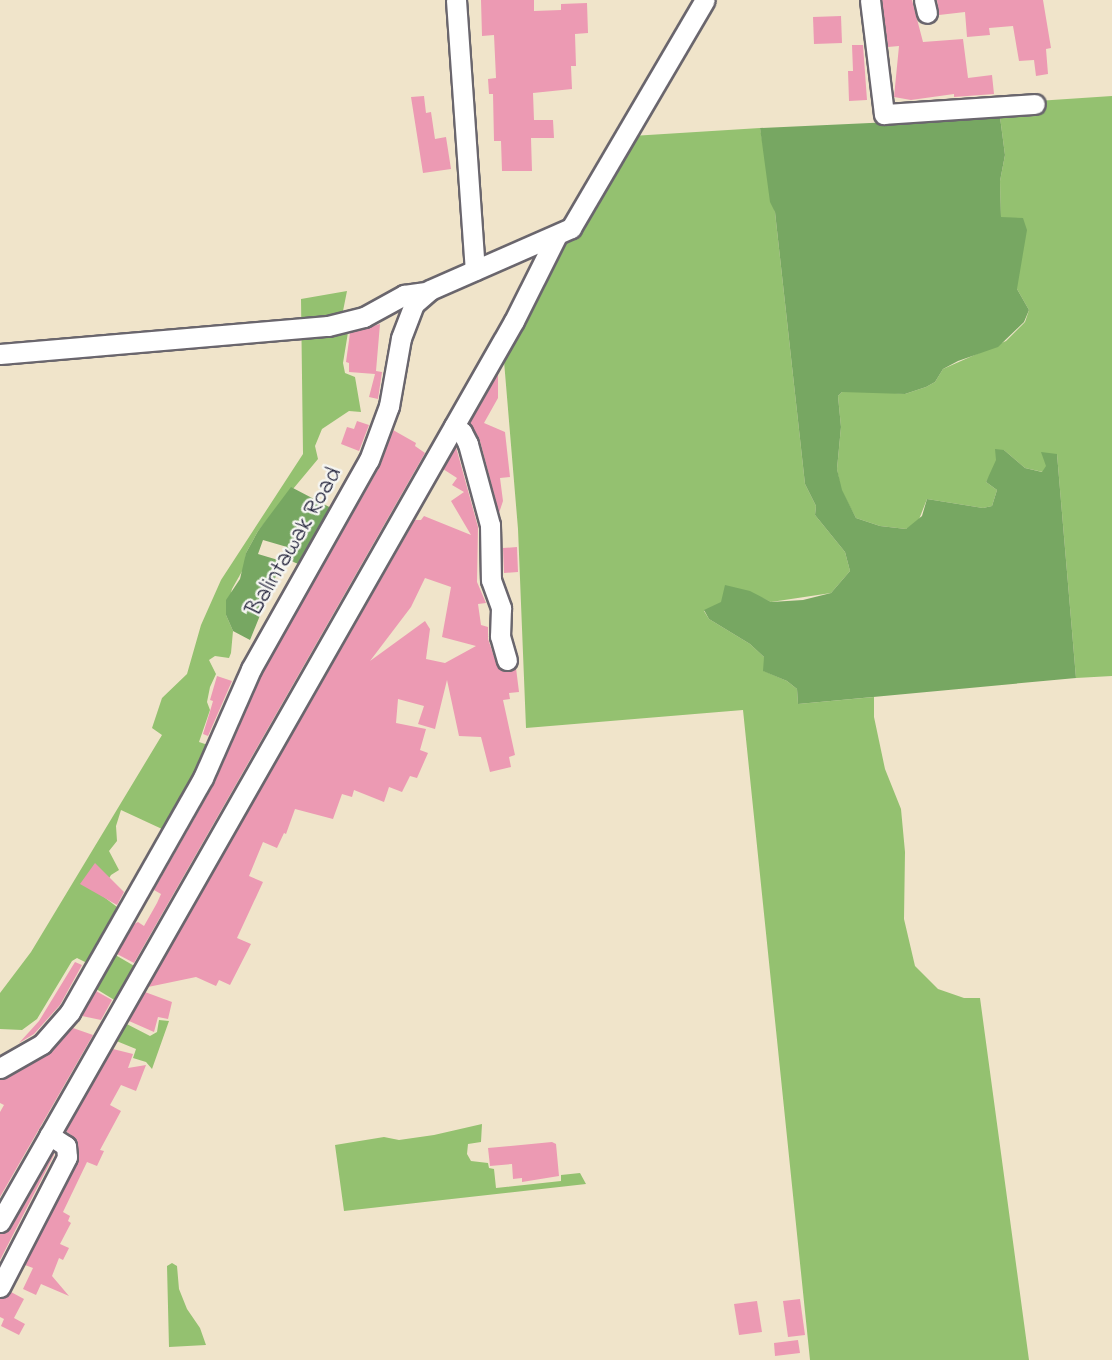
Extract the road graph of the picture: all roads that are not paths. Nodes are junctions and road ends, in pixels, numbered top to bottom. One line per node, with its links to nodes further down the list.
1 (456, 0): 6 (street)
2 (705, 0): 5 (street)
3 (870, 0): 4 (street)
4 (1035, 104)
5 (556, 237): 6 (street, Balintawak Road); 9 (street)
6 (475, 270): 7 (street, Balintawak Road)
7 (426, 292): 8 (street); 11 (street, Balintawak Road)
8 (0, 354)
9 (454, 426): 10 (street); 12 (street)
10 (507, 660)
11 (0, 1068)
12 (49, 1135): 13 (street); 14 (street)
13 (0, 1222)
14 (0, 1287)

